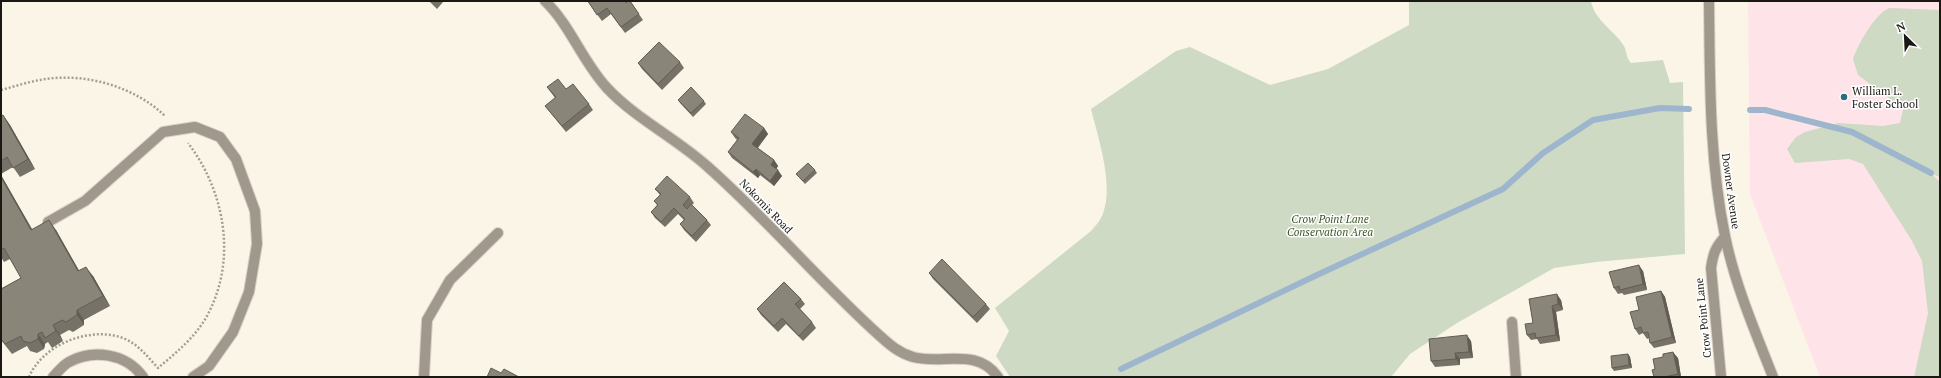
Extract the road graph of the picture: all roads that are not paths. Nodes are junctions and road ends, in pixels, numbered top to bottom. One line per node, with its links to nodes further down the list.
1 (545, 1): 11 (street, Nokomis Road)
2 (1709, 1): 5 (street, Downer Avenue)
3 (48, 222): 9 (street)
4 (498, 233): 10 (street)
5 (1726, 237): 13 (street, Crow Point Lane); 14 (street, Downer Avenue)
6 (1512, 322): 12 (street)
7 (53, 377): 8 (street)
8 (143, 377)
9 (193, 377)
10 (424, 377)
11 (998, 377)
12 (1516, 377)
13 (1722, 377)
14 (1773, 377)

